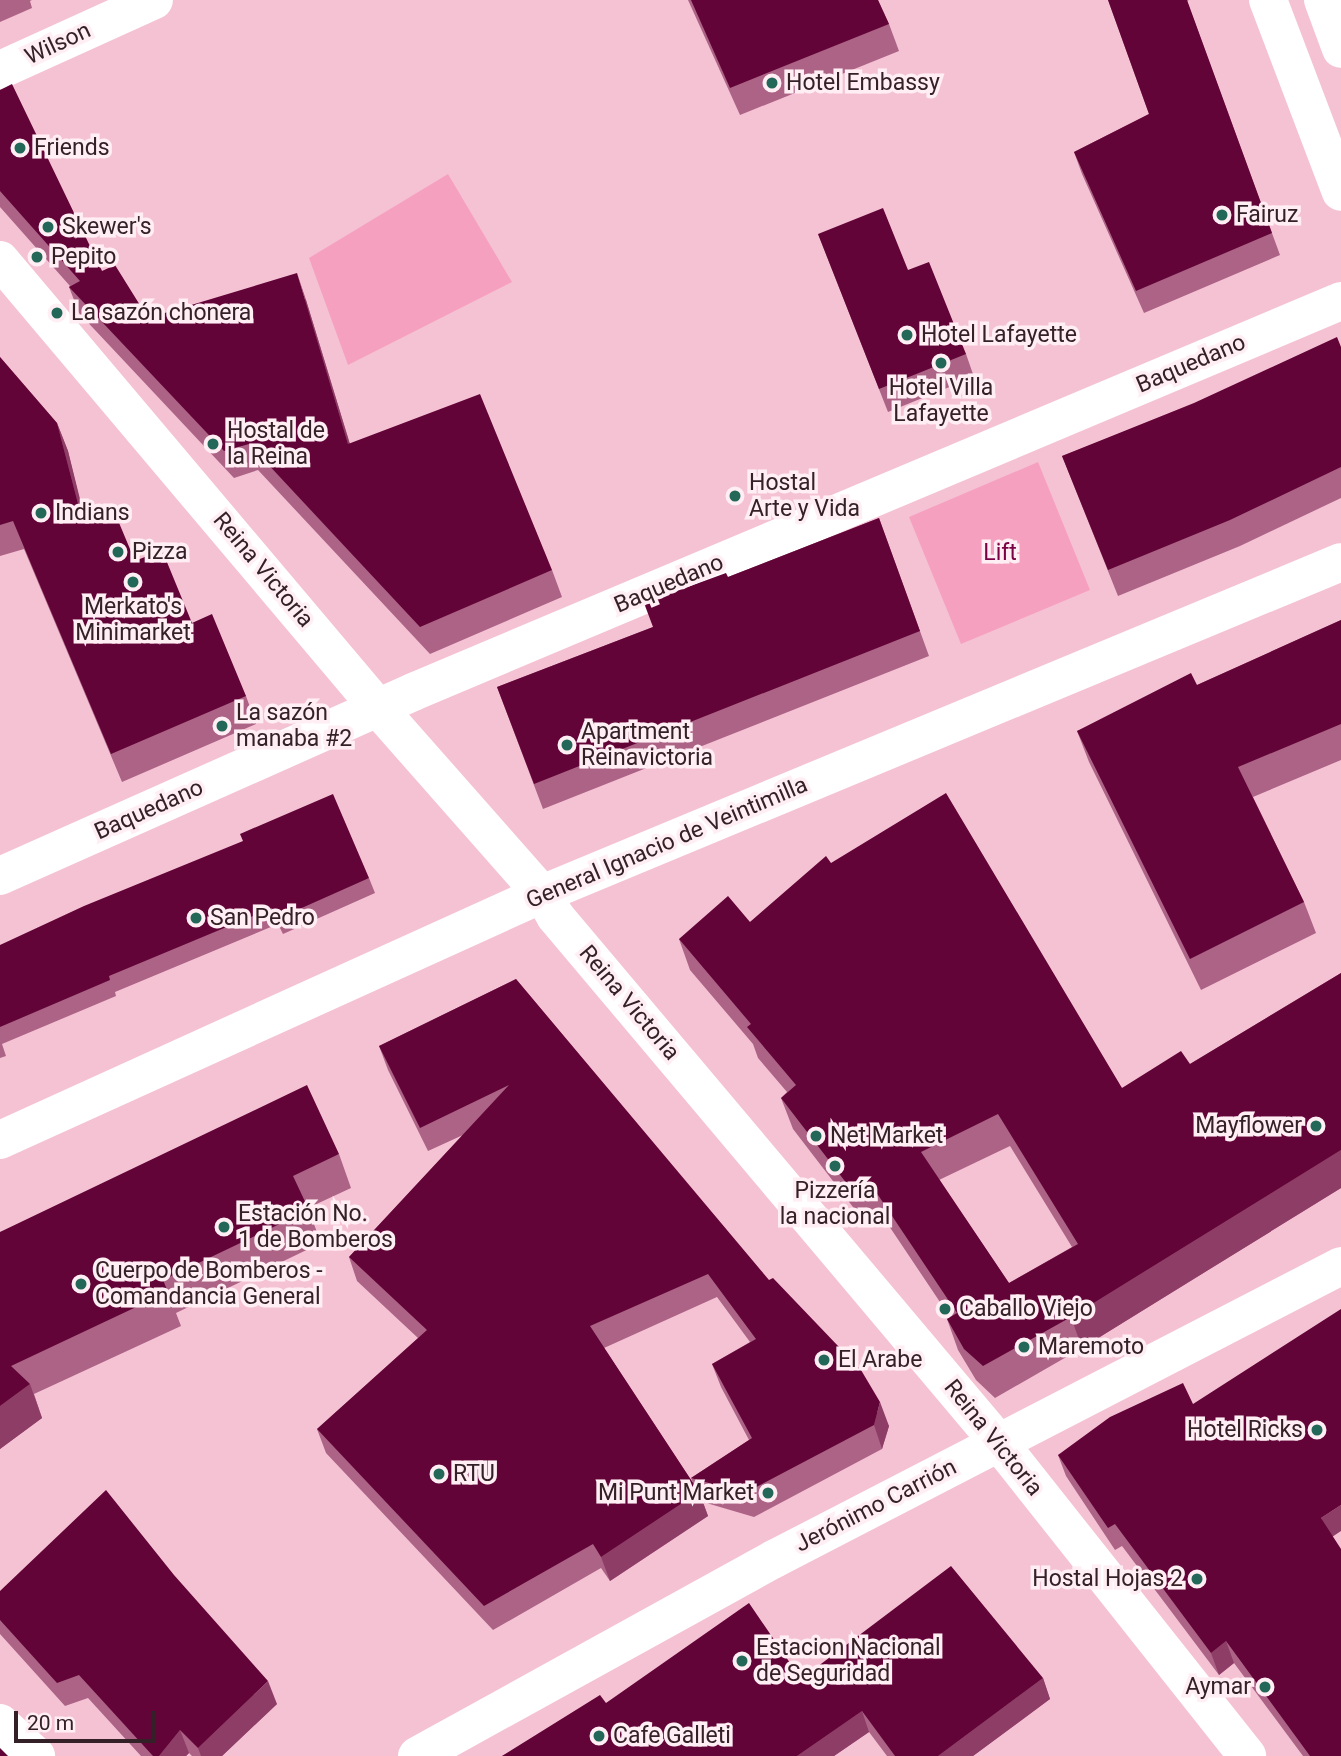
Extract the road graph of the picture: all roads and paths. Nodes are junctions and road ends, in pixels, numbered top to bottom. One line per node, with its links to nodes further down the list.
1 (154, 0): 5 (street, Wilson)
2 (1268, 0): 6 (street)
3 (1323, 0): 4 (street)
4 (1341, 49)
5 (0, 70)
6 (1341, 192)
7 (0, 260): 10 (street, Reina Victoria)
8 (1341, 301): 10 (street, Baquedano)
9 (1341, 562): 12 (street, General Ignacio de Veintimilla)
10 (378, 708): 11 (street, Baquedano); 12 (street, Reina Victoria)
11 (0, 876)
12 (542, 894): 13 (street, General Ignacio de Veintimilla); 15 (street, Reina Victoria)
13 (0, 1140)
14 (1341, 1266): 15 (street, Jerónimo Carrión)
15 (999, 1444): 18 (street, Jerónimo Carrión); 19 (street, Reina Victoria)
16 (0, 1723): 17 (street)
17 (36, 1756)
18 (417, 1756)
19 (1247, 1756)

